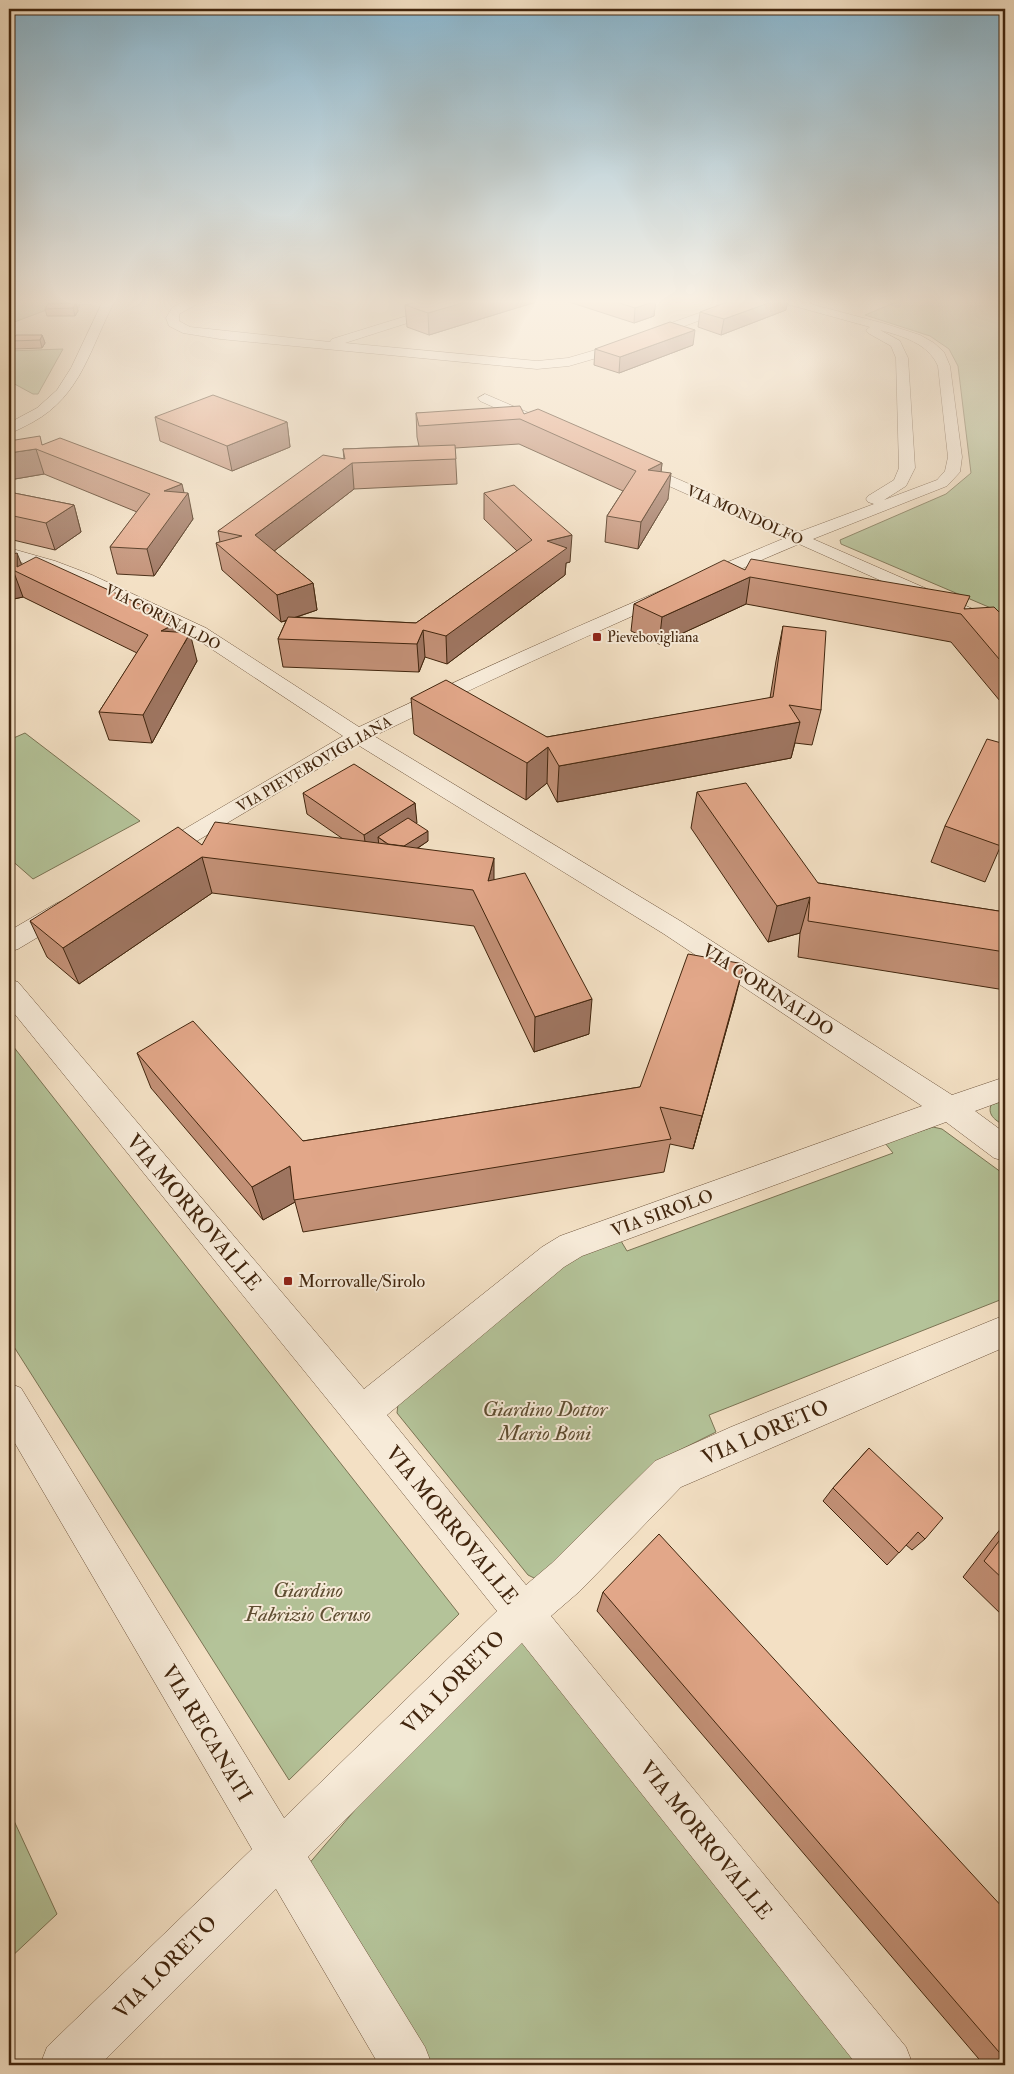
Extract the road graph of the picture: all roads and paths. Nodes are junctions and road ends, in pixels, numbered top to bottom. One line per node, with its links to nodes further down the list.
1 (57, 398): 5 (street)
2 (485, 398): 6 (street)
3 (905, 398): 8 (street)
4 (947, 398): 8 (street)
5 (9, 429)
6 (556, 430)
7 (619, 458): 8 (street, VIA MONDOLFO)
8 (797, 539): 10 (street, VIA MONDOLFO); 11 (street, VIA PIEVEBOVIGLIANA)
9 (9, 553): 11 (street, VIA CORINALDO)
10 (1005, 630)
11 (358, 736): 12 (street, VIA PIEVEBOVIGLIANA); 17 (street, VIA CORINALDO)
12 (144, 863)
13 (84, 899): 14 (street)
14 (9, 943)
15 (9, 989): 21 (street, VIA MORROVALLE)
16 (1005, 1088): 17 (street, VIA SIROLO)
17 (950, 1109): 18 (street, VIA CORINALDO); 21 (street, VIA SIROLO)
18 (1005, 1149)
19 (1005, 1331): 22 (street, VIA LORETO)
20 (9, 1400): 23 (street, VIA RECANATI)
21 (362, 1413): 22 (street, VIA MORROVALLE)
22 (523, 1614): 23 (street, VIA LORETO); 26 (street, VIA MORROVALLE)
23 (280, 1854): 24 (street, VIA LORETO); 25 (street, VIA RECANATI)
24 (65, 2065)
25 (407, 2065)
26 (888, 2065)

